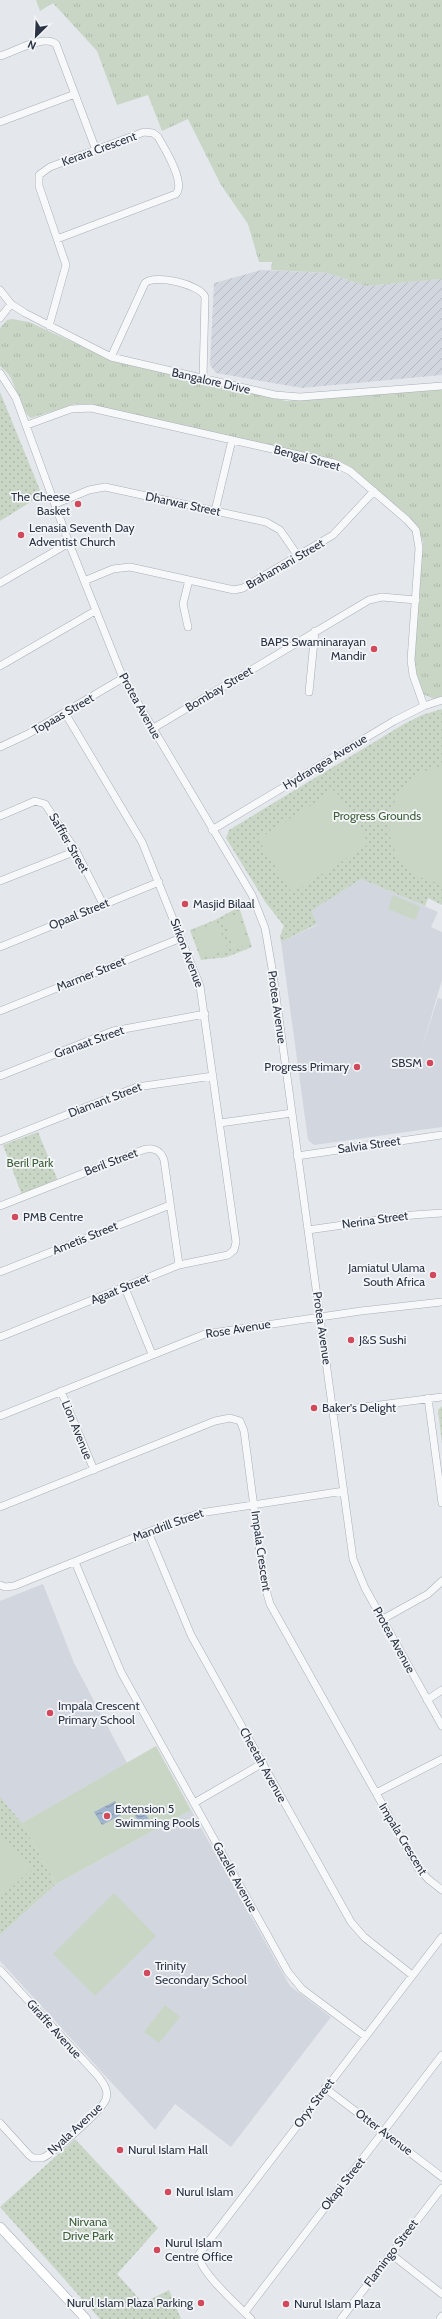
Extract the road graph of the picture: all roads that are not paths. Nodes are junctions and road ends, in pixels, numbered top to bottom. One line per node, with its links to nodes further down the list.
1 (0, 56): 2 (street)
2 (75, 94): 3 (street); 4 (street)
3 (0, 122)
4 (96, 150): 5 (street, Kerara Crescent); 5 (street, Kerara Crescent)
5 (58, 239): 9 (street)
6 (0, 290): 7 (street, Bangalore Drive)
7 (11, 304): 8 (street); 9 (street, Bangalore Drive)
8 (0, 318)
9 (49, 326): 10 (street, Bangalore Drive)
10 (111, 357): 12 (street, Bangalore Drive); 12 (street)
11 (0, 373): 14 (street, Protea Avenue)
12 (203, 379): 13 (street, Bangalore Drive)
13 (442, 386)
14 (27, 425): 15 (street, Bengal Street); 17 (street, Protea Avenue)
15 (232, 440): 16 (street, Bengal Street); 18 (street)
16 (374, 491): 20 (street, Brahamani Street); 24 (street, Bengal Street)
17 (55, 504): 18 (street, Dharwar Street); 19 (street, Protea Avenue)
18 (215, 511): 20 (street, Dharwar Street)
19 (69, 544): 22 (street, Protea Avenue); 23 (street)
20 (298, 556): 21 (street, Brahamani Street)
21 (189, 580): 22 (street, Brahamani Street); 26 (street)
22 (84, 581): 25 (street, Protea Avenue)
23 (0, 584)
24 (416, 600): 27 (street, Bombay Street); 32 (street, Bengal Street)
25 (96, 611): 28 (street); 29 (street, Protea Avenue)
26 (188, 627)
27 (314, 632): 30 (street); 34 (street, Bombay Street)
28 (0, 666)
29 (123, 678): 33 (street, Topaas Street); 34 (street, Protea Avenue)
30 (309, 692)
31 (442, 700): 32 (street, Hydrangea Avenue)
32 (424, 706): 37 (street, Hydrangea Avenue)
33 (65, 713): 35 (street, Topaas Street); 40 (street, Sirkon Avenue)
34 (152, 729): 37 (street, Protea Avenue)
35 (0, 747)
36 (0, 816): 38 (street, Saffier Street)
37 (212, 830): 48 (street, Protea Avenue)
38 (76, 851): 39 (street); 41 (street, Saffier Street)
39 (0, 881)
40 (159, 882): 41 (street, Opaal Street); 42 (street, Sirkon Avenue)
41 (104, 904): 43 (street, Opaal Street)
42 (182, 938): 44 (street, Marmer Street); 45 (street, Sirkon Avenue)
43 (0, 947)
44 (0, 1010)
45 (204, 1014): 46 (street, Granaat Street); 47 (street, Sirkon Avenue)
46 (0, 1076)
47 (213, 1076): 49 (street, Sirkon Avenue); 51 (street, Diamant Street)
48 (292, 1113): 49 (street); 52 (street, Protea Avenue)
49 (220, 1123): 57 (street, Sirkon Avenue)
50 (442, 1135): 52 (street, Salvia Street)
51 (0, 1141)
52 (297, 1156): 56 (street, Protea Avenue)
53 (170, 1205): 54 (street, Beril Street); 58 (street, Beril Street); 59 (street, Ametis Street)
54 (0, 1206)
55 (442, 1214): 56 (street, Nerina Street)
56 (308, 1230): 62 (street, Protea Avenue)
57 (236, 1242): 58 (street, Agaat Street)
58 (179, 1265): 60 (street, Agaat Street)
59 (0, 1272)
60 (125, 1288): 63 (street, Agaat Street); 64 (street)
61 (442, 1302): 62 (street, Rose Avenue)
62 (320, 1317): 64 (street, Rose Avenue); 68 (street, Protea Avenue)
63 (0, 1337)
64 (152, 1354): 65 (street, Rose Avenue)
65 (61, 1391): 69 (street, Rose Avenue); 70 (street, Lion Avenue)
66 (442, 1397): 67 (street)
67 (428, 1398): 68 (street); 72 (street)
68 (333, 1411): 71 (street, Protea Avenue)
69 (0, 1416)
70 (94, 1470): 73 (street, Impala Crescent); 74 (street, Impala Crescent)
71 (344, 1491): 73 (street, Mandrill Street); 79 (street, Protea Avenue)
72 (442, 1503)
73 (254, 1504): 75 (street, Mandrill Street); 85 (street, Impala Crescent)
74 (0, 1507)
75 (148, 1532): 76 (street, Mandrill Street); 84 (street, Cheetah Avenue)
76 (75, 1562): 78 (street, Mandrill Street); 86 (street, Gazelle Avenue)
77 (442, 1581): 79 (street)
78 (0, 1585)
79 (383, 1618): 81 (street, Protea Avenue)
80 (442, 1690): 81 (street)
81 (427, 1700): 82 (street, Protea Avenue)
82 (442, 1726)
83 (442, 1759): 85 (street)
84 (263, 1763): 86 (street); 90 (street, Cheetah Avenue)
85 (376, 1793): 87 (street, Impala Crescent)
86 (194, 1803): 91 (street, Gazelle Avenue)
87 (442, 1890)
88 (442, 1937): 90 (street, Oryx Street)
89 (0, 1970): 93 (street, Giraffe Avenue)
90 (412, 1976): 91 (street, Oryx Street)
91 (365, 2036): 94 (street, Oryx Street)
92 (442, 2055): 96 (street, Okapi Street)
93 (106, 2088): 95 (street, Nyala Avenue)
94 (325, 2088): 96 (street, Otter Avenue); 102 (street, Oryx Street)
95 (0, 2123)
96 (384, 2132): 97 (street, Otter Avenue); 102 (street, Okapi Street)
97 (442, 2177)
98 (442, 2188): 100 (street, Flamingo Street)
99 (0, 2227): 104 (main road)
100 (391, 2254): 101 (street); 106 (street, Flamingo Street)
101 (442, 2294)
102 (245, 2312): 105 (street)
103 (442, 2316): 107 (street)
104 (86, 2319)
105 (251, 2319)
106 (341, 2319)
107 (440, 2319)

